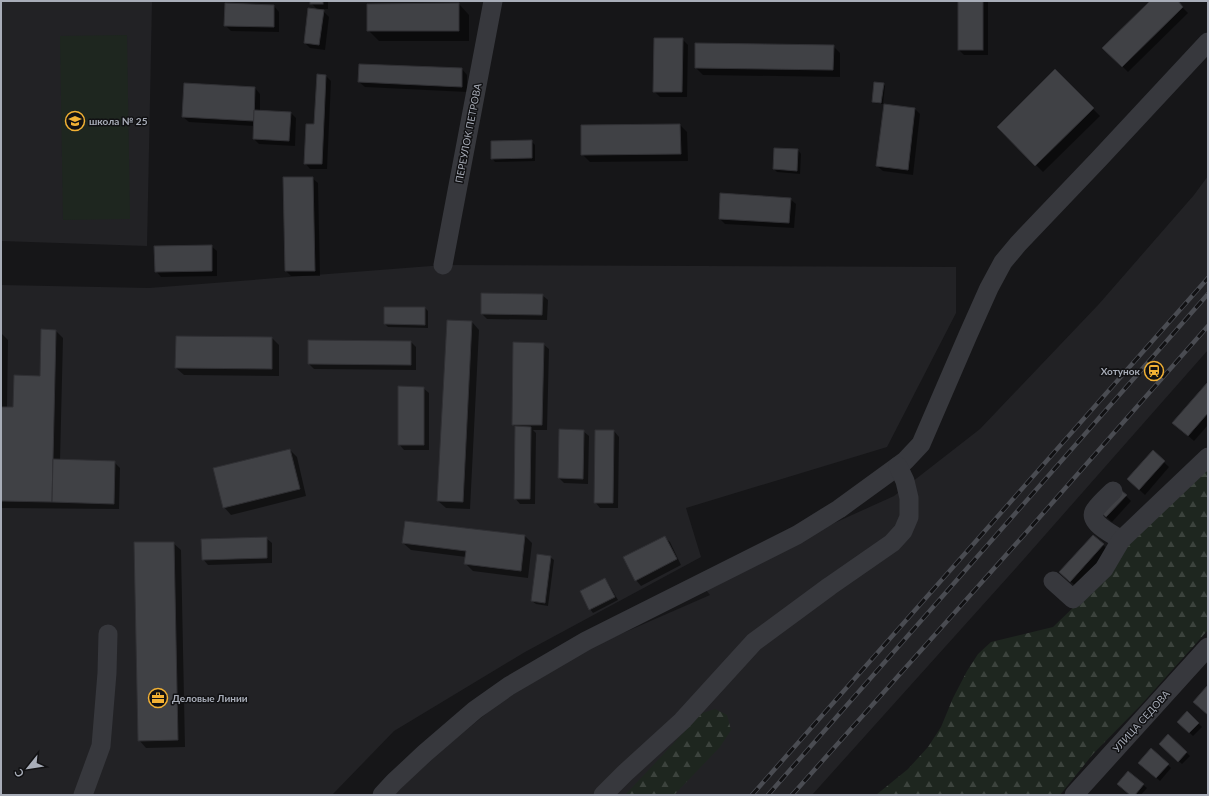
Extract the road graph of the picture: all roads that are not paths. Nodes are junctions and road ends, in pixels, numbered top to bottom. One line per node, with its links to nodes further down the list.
1 (493, 1): 3 (street, ПЕРЕУЛОК ПЕТРОВА)
2 (1208, 42): 5 (street)
3 (444, 265)
4 (1208, 457): 7 (street)
5 (898, 466): 12 (street); 13 (street)
6 (1113, 491): 7 (street)
7 (1121, 540): 8 (street)
8 (1053, 581)
9 (108, 634): 11 (street)
10 (1208, 647): 14 (street, УЛИЦА СЕДОВА)
11 (83, 795)
12 (382, 795)
13 (603, 795)
14 (1074, 795)

